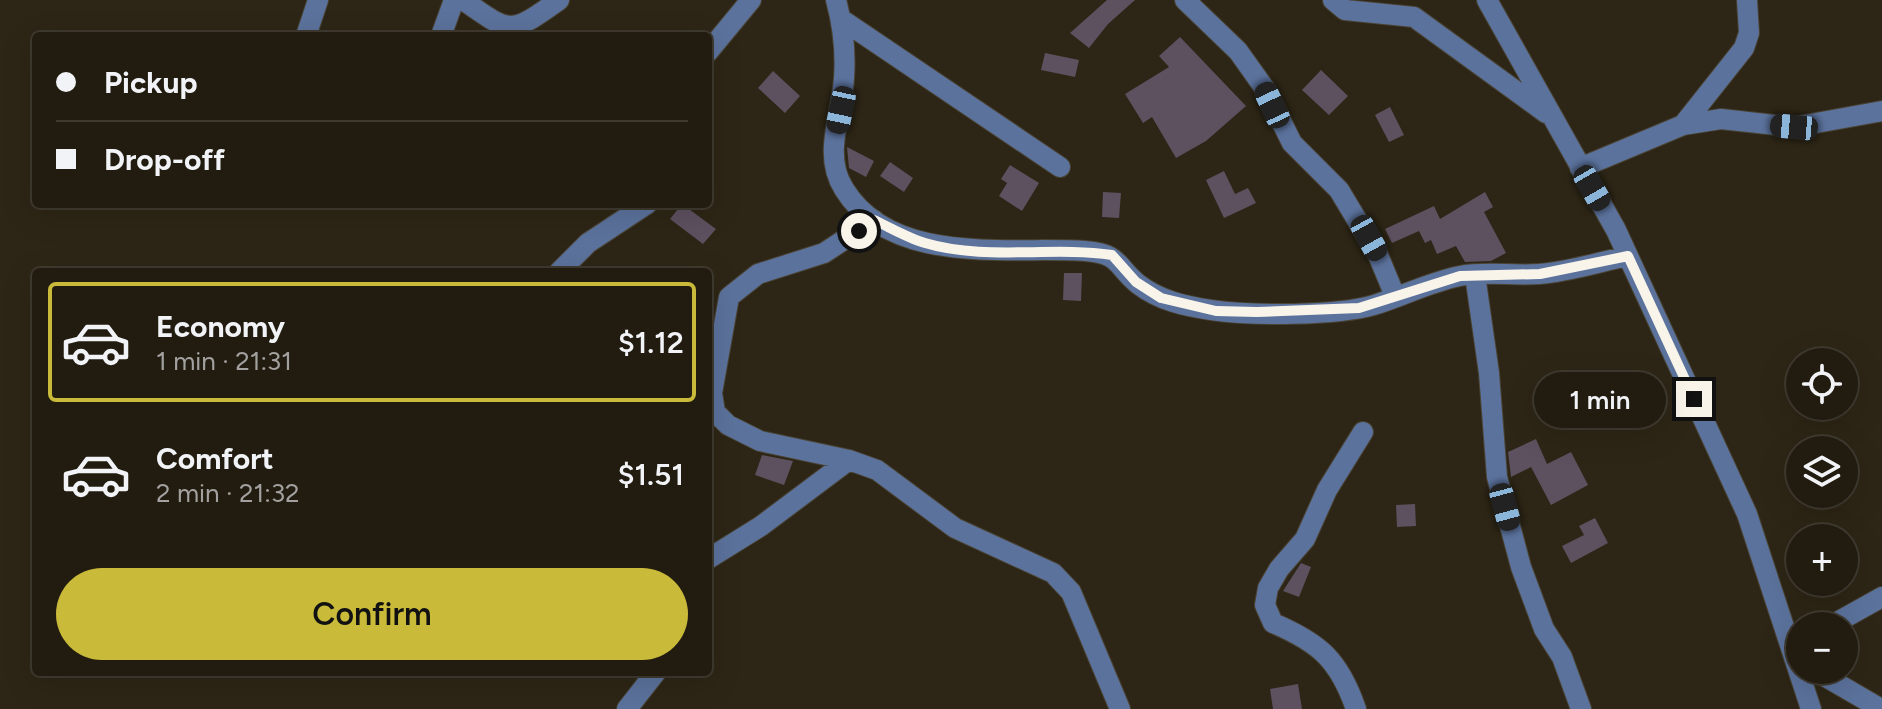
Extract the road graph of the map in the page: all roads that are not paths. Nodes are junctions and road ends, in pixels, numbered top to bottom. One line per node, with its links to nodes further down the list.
1 (318, 0): 11 (street)
2 (454, 0): 12 (street)
3 (463, 0): 4 (street)
4 (559, 0)
5 (751, 0): 13 (street)
6 (1185, 0): 24 (street)
7 (1333, 0): 15 (street)
8 (1487, 0): 15 (street)
9 (1747, 0): 16 (street)
10 (838, 10): 17 (street); 20 (street)
11 (307, 32)
12 (442, 32)
13 (712, 47)
14 (1882, 111): 16 (street)
15 (1550, 116): 18 (street)
16 (1683, 125): 18 (street)
17 (1060, 167)
18 (1580, 168): 21 (street)
19 (641, 208): 22 (street)
20 (874, 220): 24 (street); 26 (street)
21 (1628, 256): 23 (street); 30 (street)
22 (563, 268)
23 (1475, 275): 24 (street); 37 (street)
24 (1395, 296)
25 (1363, 432): 36 (street)
26 (849, 460): 27 (street); 35 (street)
27 (712, 557)
28 (1882, 597): 29 (street)
29 (1855, 612)
30 (1786, 617)
31 (653, 676): 34 (street)
32 (1806, 684): 38 (street)
33 (1843, 684): 39 (street)
34 (627, 709)
35 (1120, 709)
36 (1356, 709)
37 (1581, 709)
38 (1811, 709)
39 (1881, 709)

